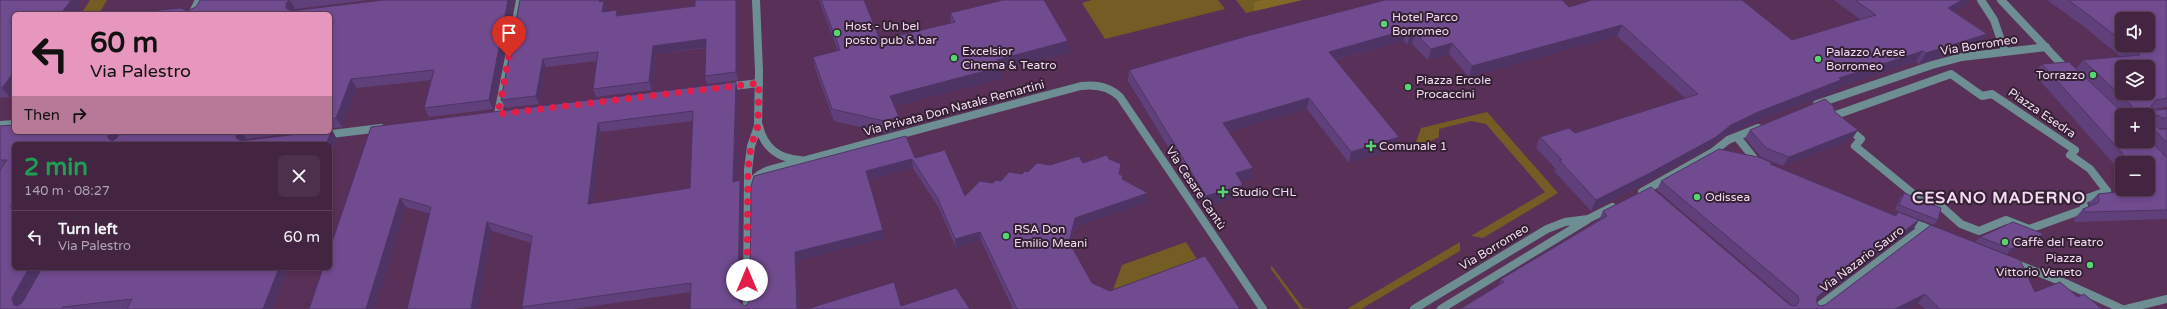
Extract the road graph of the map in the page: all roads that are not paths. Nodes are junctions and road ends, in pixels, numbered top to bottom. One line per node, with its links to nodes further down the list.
1 (199, 0): 6 (street)
2 (520, 0): 15 (street)
3 (756, 0): 11 (street)
4 (1981, 0): 8 (street)
5 (2001, 0): 7 (street)
6 (193, 12)
7 (2046, 47): 8 (street, Via Borromeo); 10 (street)
8 (2005, 52): 14 (street, Via Borromeo)
9 (1951, 74): 9 (street, Piazza Esedra)
10 (2073, 76)
11 (759, 83): 13 (street); 19 (street)
12 (1104, 86): 26 (street, Via Privata Don Natale Remartini); 37 (street, Via Cesare Cantù)
13 (720, 88)
14 (1808, 107)
15 (498, 114)
16 (12, 124): 17 (street)
17 (0, 125)
18 (1765, 125): 22 (street)
19 (758, 126): 26 (street, Via Privata Don Natale Remartini); 27 (street)
20 (388, 127): 21 (street)
21 (317, 136)
22 (1737, 137): 23 (street); 25 (street)
23 (1713, 152): 24 (street); 28 (street)
24 (1726, 153)
25 (1740, 156)
26 (810, 159): 27 (street, Via Privata Don Natale Remartini)
27 (748, 193): 36 (street)
28 (1633, 196)
29 (1619, 203): 31 (street, Via Borromeo)
30 (1895, 216): 32 (street)
31 (1591, 217): 38 (street, Via Borromeo); 39 (street, Via Borromeo)
32 (1924, 227): 33 (street); 40 (street, Via Nazario Sauro)
33 (1944, 236)
34 (2010, 262): 41 (street)
35 (2167, 299): 42 (street)
36 (747, 309)
37 (1263, 309)
38 (1414, 309)
39 (1441, 309)
40 (1815, 309)
41 (2122, 309)
42 (2126, 309)

